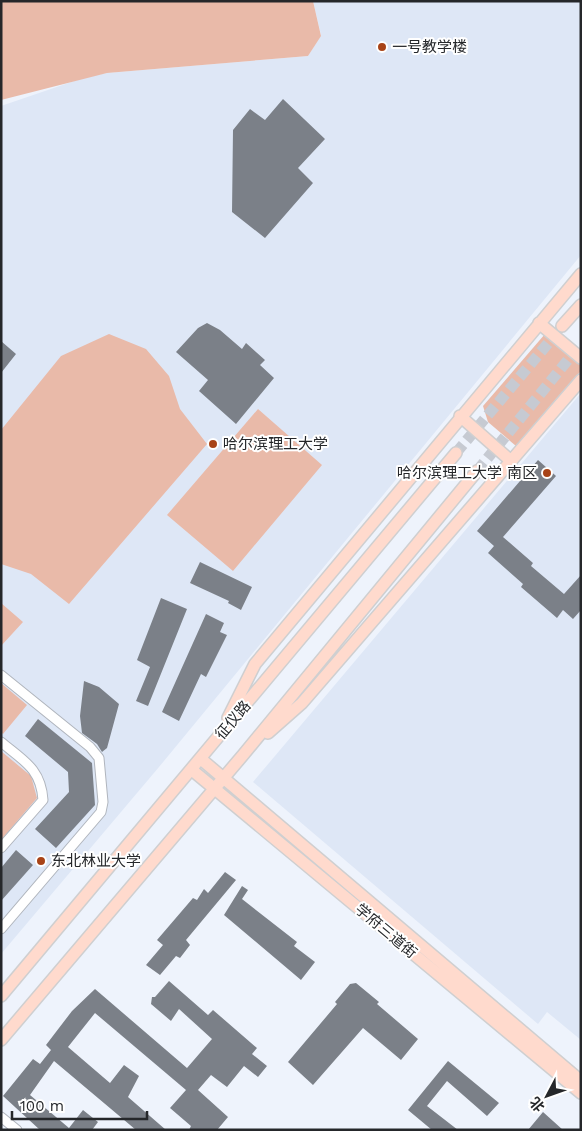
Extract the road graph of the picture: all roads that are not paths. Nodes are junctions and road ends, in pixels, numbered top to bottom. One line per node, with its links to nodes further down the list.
1 (581, 274): 3 (main road)
2 (581, 304): 4 (main road)
3 (540, 323): 5 (main road); 7 (main road)
4 (562, 326)
5 (581, 358)
6 (581, 380): 9 (main road)
7 (460, 416): 9 (main road); 12 (main road)
8 (456, 453): 12 (main road, 征仪路)
9 (511, 461): 14 (main road)
10 (477, 471): 14 (main road)
11 (1, 674): 20 (street)
12 (220, 736): 15 (main road, 征仪路)
13 (1, 742): 19 (street)
14 (243, 755): 17 (main road)
15 (201, 759): 16 (main road, 征仪路); 17 (main road, 学府三道街)
16 (192, 770): 18 (main road, 学府三道街); 21 (main road, 征仪路)
17 (222, 778): 18 (main road); 23 (main road, 学府三道街)
18 (214, 788): 22 (main road); 24 (main road, 学府三道街)
19 (1, 848)
20 (1, 930)
21 (4, 992)
22 (1, 1040)
23 (581, 1081)
24 (581, 1093)
25 (1, 1117): 26 (street)
26 (16, 1130)

